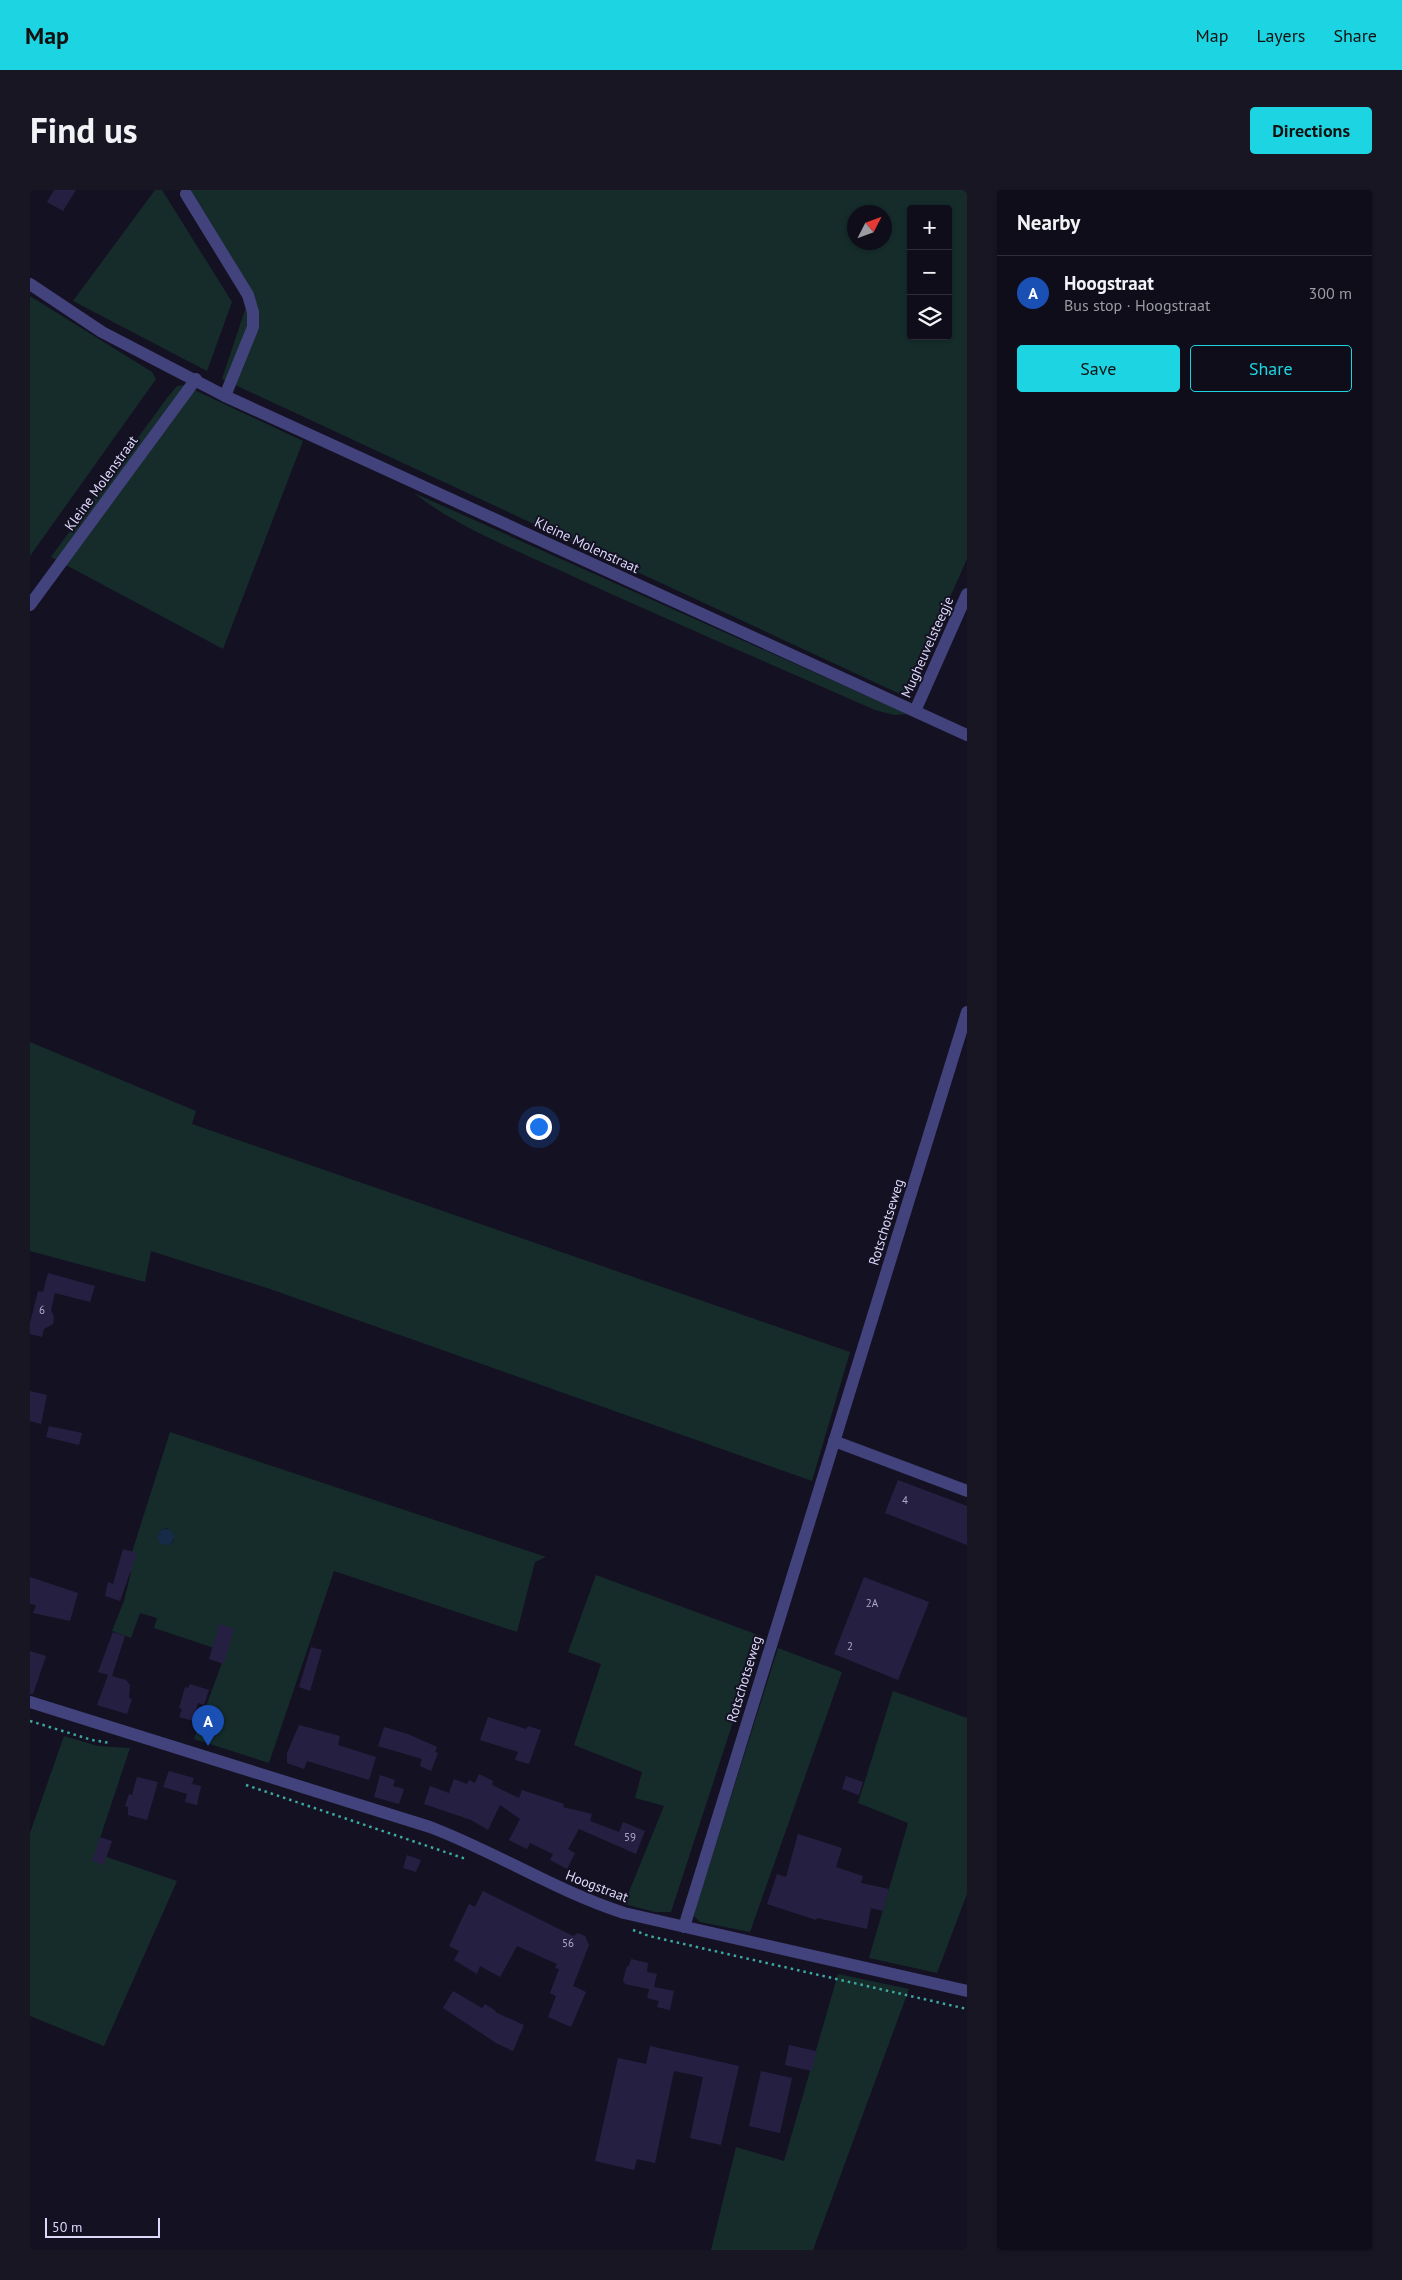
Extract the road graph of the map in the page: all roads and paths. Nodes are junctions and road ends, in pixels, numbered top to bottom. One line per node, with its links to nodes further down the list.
1 (186, 194): 4 (street)
2 (30, 284): 3 (street, Kleine Molenstraat)
3 (196, 379): 4 (street, Kleine Molenstraat); 6 (street, Kleine Molenstraat)
4 (225, 396): 7 (street, Kleine Molenstraat)
5 (967, 594): 7 (street, Mugheuvelsteegje)
6 (30, 606)
7 (915, 712): 8 (street, Kleine Molenstraat)
8 (967, 735)
9 (967, 1012): 10 (street, Rotschotseweg)
10 (834, 1441): 11 (street); 13 (street, Rotschotseweg)
11 (967, 1491)
12 (30, 1702): 13 (street, Hoogstraat)
13 (684, 1927): 14 (street, Hoogstraat)
14 (967, 1991)

